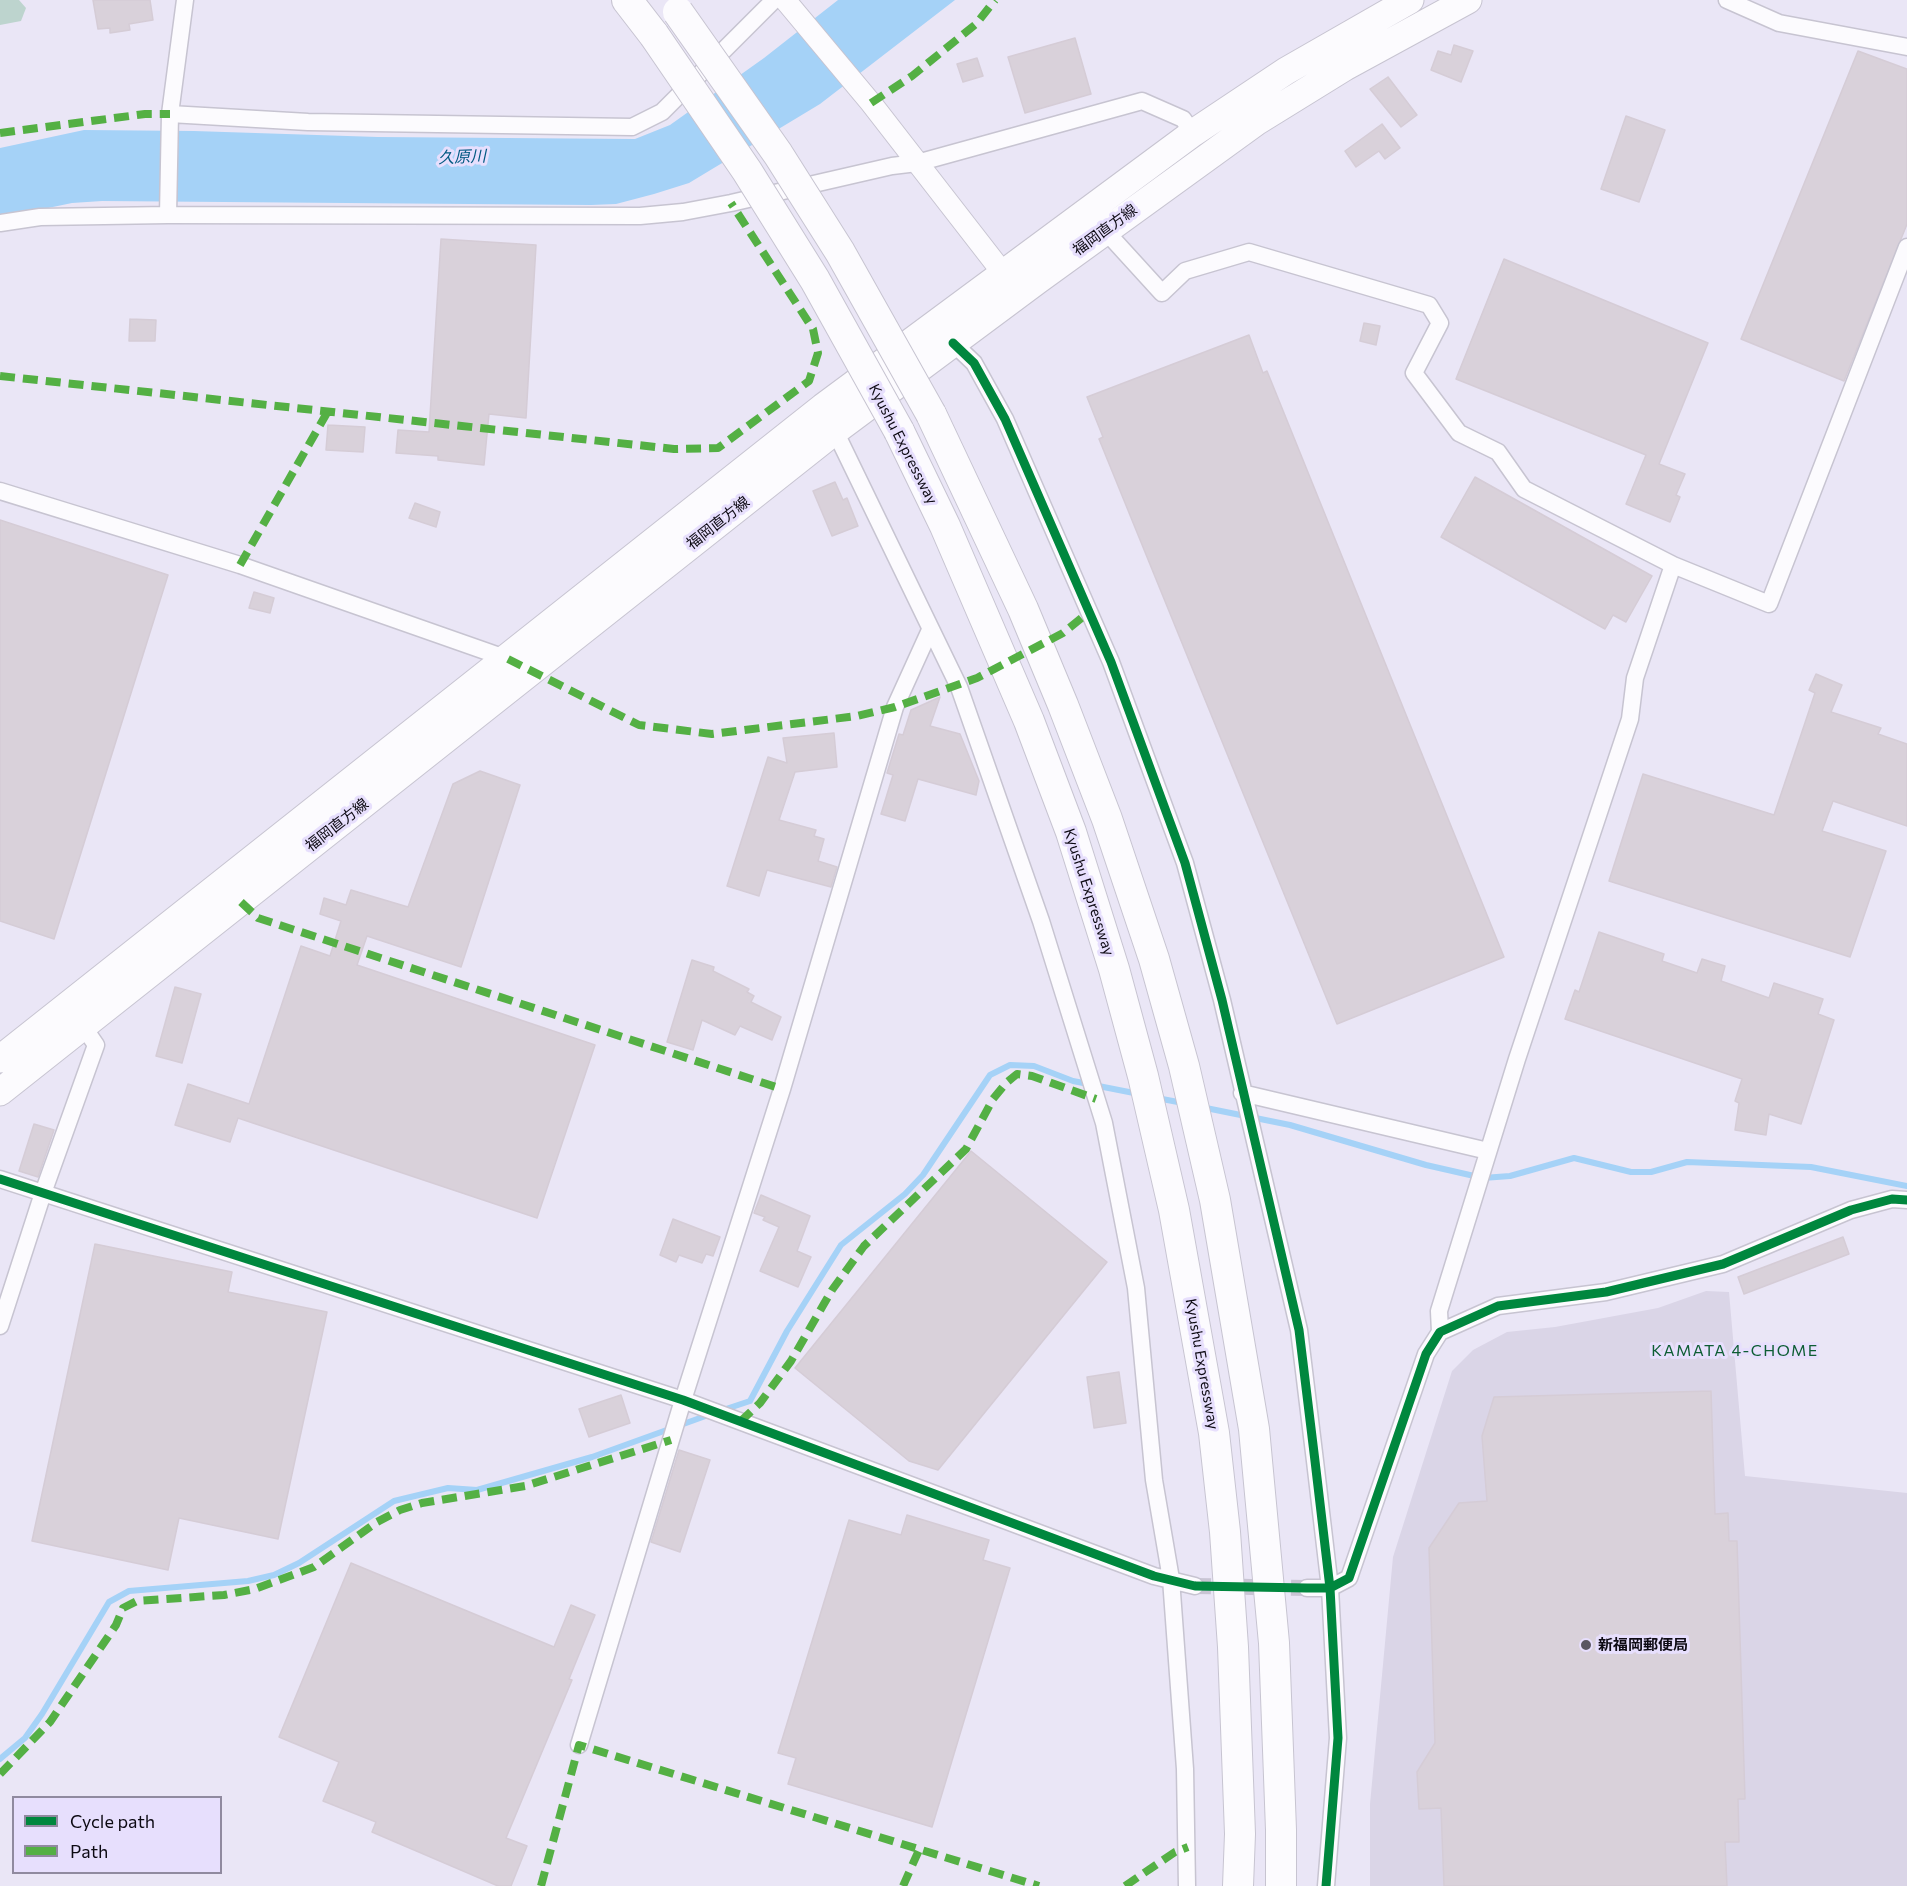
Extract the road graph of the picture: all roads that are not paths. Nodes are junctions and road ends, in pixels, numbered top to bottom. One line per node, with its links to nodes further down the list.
1 (185, 0): 10 (street)
2 (627, 0): 42 (highway, Kyushu Expressway, bridge)
3 (774, 0): 10 (street)
4 (785, 0): 12 (street)
5 (1468, 0): 14 (main road, 福岡直方線)
6 (1727, 0): 9 (street)
7 (1396, 4): 11 (main road, 福岡直方線)
8 (673, 6): 43 (highway, bridge)
9 (1907, 48)
10 (170, 114): 13 (street)
11 (1193, 133): 12 (street); 14 (main road, 福岡直方線)
12 (917, 163): 13 (street); 17 (street)
13 (168, 207): 15 (street)
14 (1095, 221): 17 (main road, 福岡直方線); 18 (main road, 福岡直方線); 22 (street)
15 (0, 223)
16 (1907, 246): 22 (street)
17 (1003, 272): 18 (street); 24 (main road, 福岡直方線)
18 (1019, 294): 19 (main road, 福岡直方線)
19 (953, 344): 20 (main road, 福岡直方線); 28 (street)
20 (835, 431): 23 (street); 25 (main road, 福岡直方線)
21 (0, 490): 24 (street)
22 (1673, 565): 29 (street)
23 (930, 630): 35 (street); 36 (street)
24 (508, 659): 26 (main road, 福岡直方線)
25 (83, 1026): 27 (main road, 福岡直方線); 31 (street)
26 (0, 1059)
27 (0, 1092)
28 (1242, 1093): 29 (street); 39 (street)
29 (1488, 1151): 34 (street)
30 (0, 1179): 31 (street)
31 (43, 1193): 33 (street); 35 (street)
32 (1907, 1200): 34 (street)
33 (0, 1326)
34 (1440, 1332): 39 (street)
35 (683, 1400): 36 (street); 40 (street)
36 (1171, 1579): 37 (street); 41 (street)
37 (1195, 1586)
38 (1307, 1588): 39 (street)
39 (1330, 1588): 44 (street)
40 (579, 1745)
41 (1187, 1886)
42 (1238, 1886)
43 (1281, 1886)
44 (1326, 1886)

